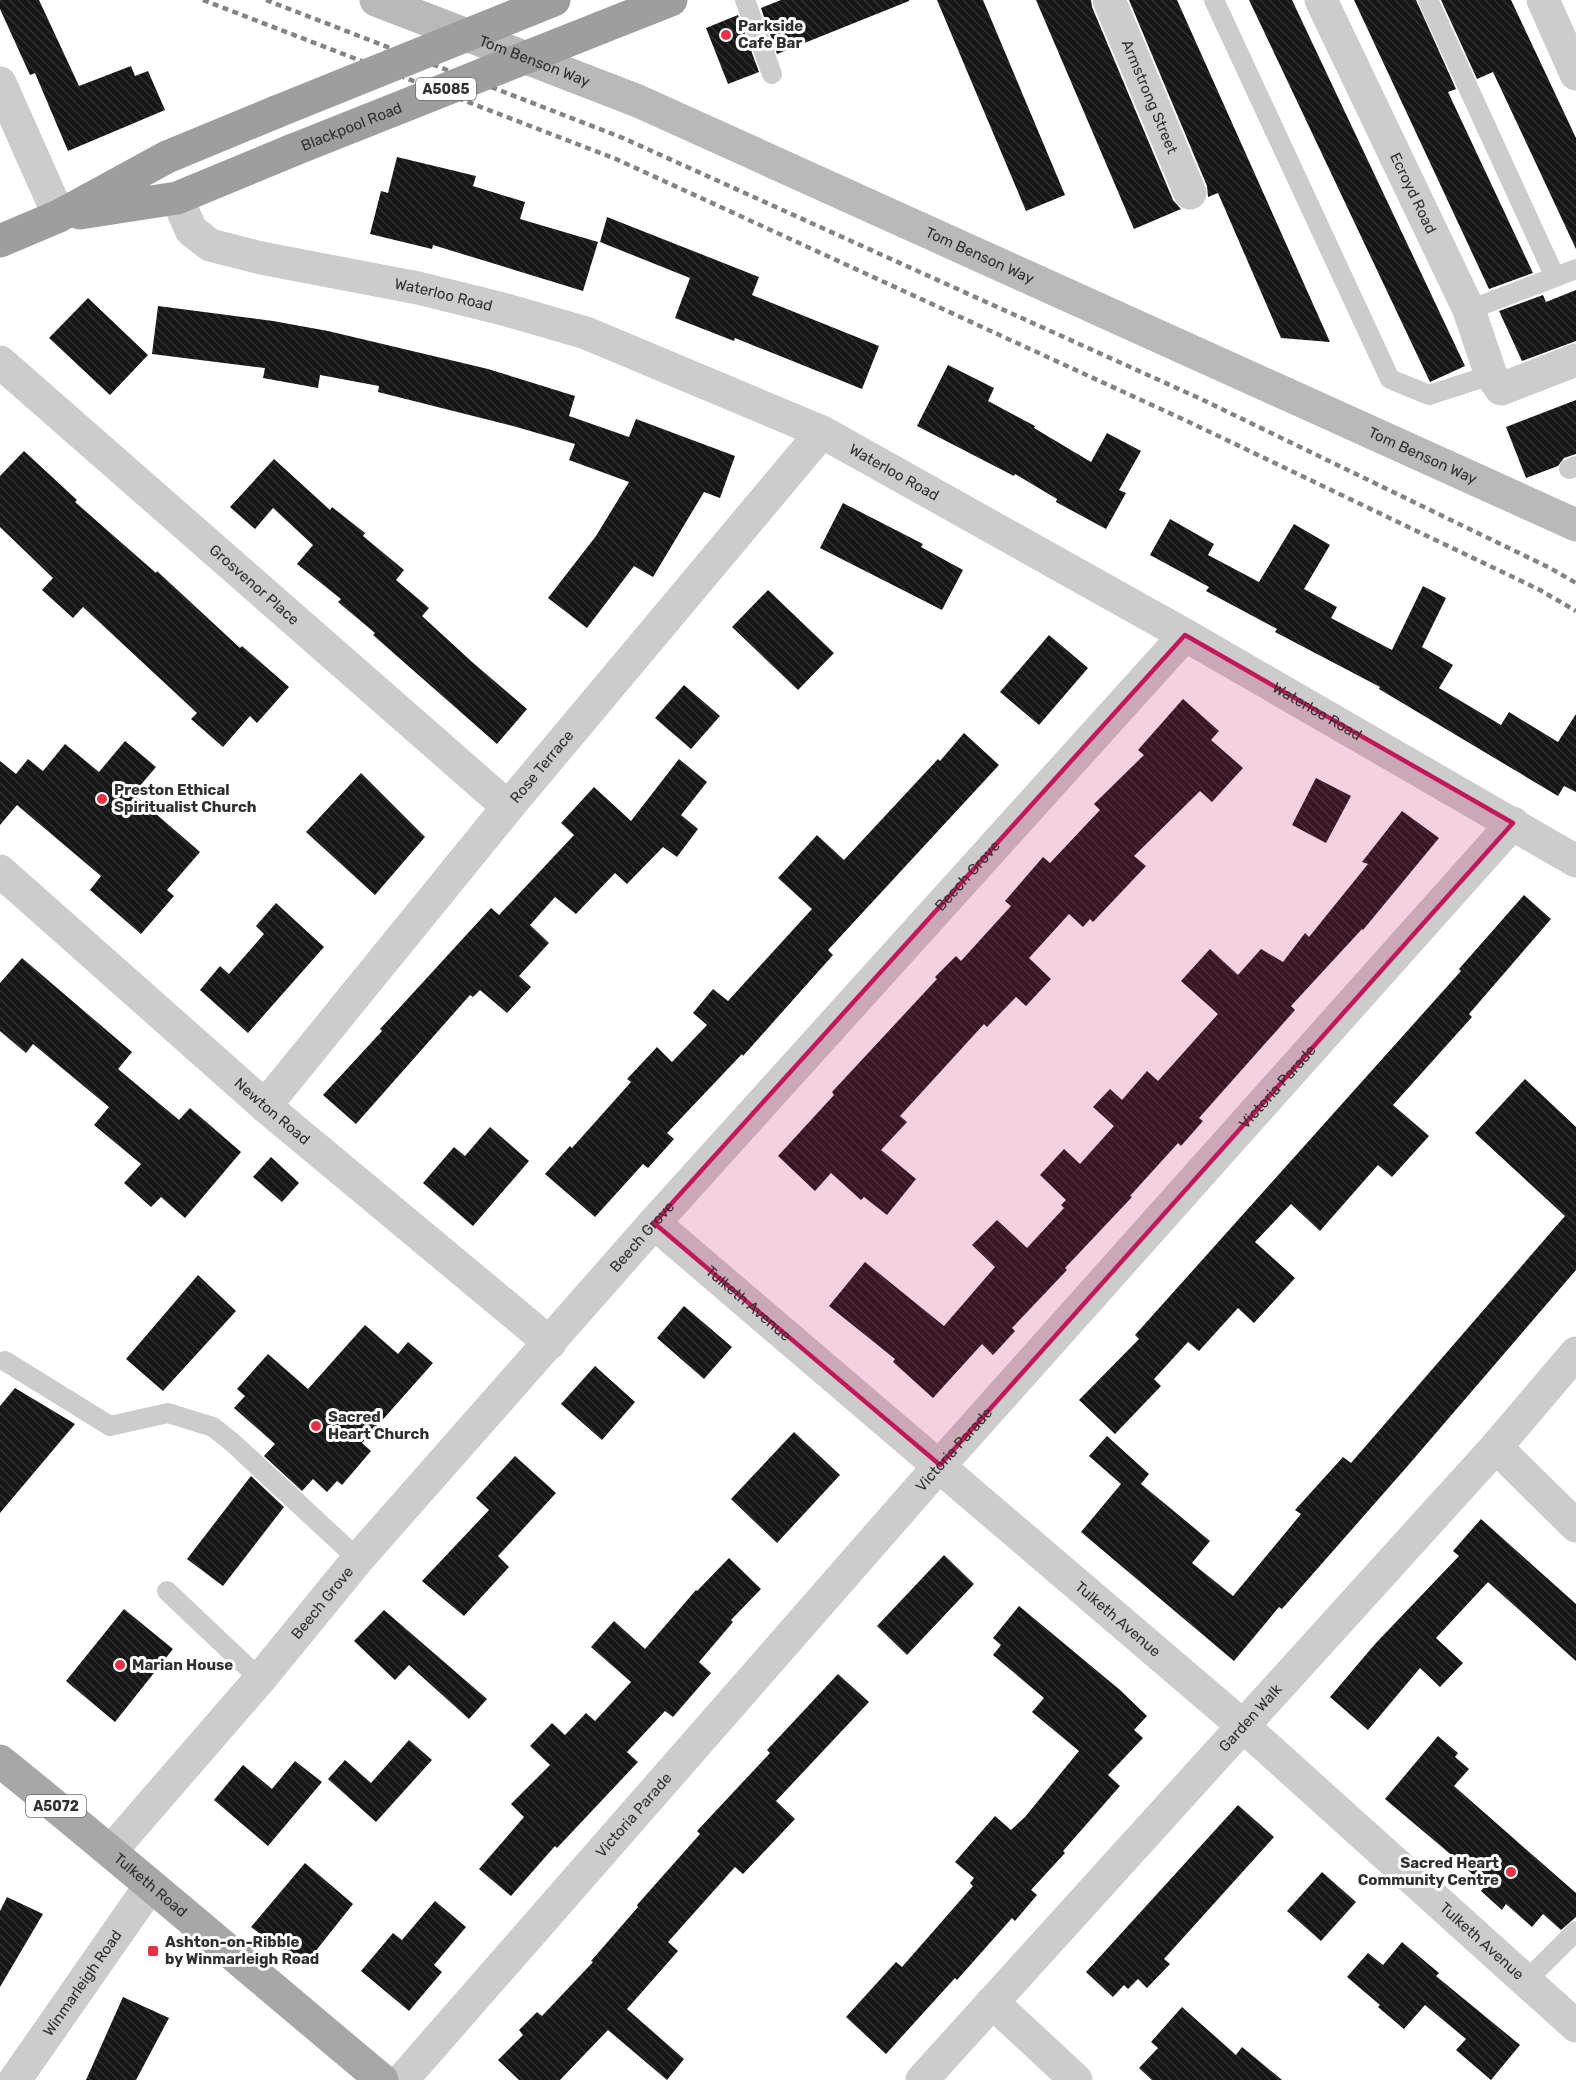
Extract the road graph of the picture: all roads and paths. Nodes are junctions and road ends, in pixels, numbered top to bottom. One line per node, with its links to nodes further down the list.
1 (376, 0): 24 (main road, Tom Benson Way)
2 (554, 0): 15 (highway, Blackpool Road / A5085, bridge)
3 (671, 0): 14 (highway, Blackpool Road / A5085, bridge)
4 (745, 0): 10 (lane)
5 (1109, 0): 13 (street, Armstrong Street)
6 (1214, 0): 22 (lane)
7 (1321, 0): 19 (street, Ecroyd Road)
8 (1428, 0): 18 (lane)
9 (1544, 0): 11 (street)
10 (772, 74)
11 (1576, 74)
12 (0, 83): 15 (street)
13 (1190, 193)
14 (177, 198): 15 (highway, Blackpool Road / A5085); 23 (street, Waterloo Road)
15 (59, 216): 16 (highway, Blackpool Road / A5085)
16 (0, 241)
17 (1576, 269): 18 (lane)
18 (1555, 277): 19 (lane)
19 (1469, 310): 22 (street, Ecroyd Road)
20 (1576, 360): 22 (street)
21 (0, 362): 26 (street, Grosvenor Place)
22 (1496, 382)
23 (822, 432): 25 (street, Waterloo Road); 26 (street, Rose Terrace)
24 (1576, 525)
25 (1185, 634): 27 (street, Waterloo Road); 31 (street, Beech Grove)
26 (508, 807): 30 (street, Rose Terrace)
27 (1513, 823): 28 (street, Waterloo Road); 36 (street, Victoria Parade)
28 (1576, 861)
29 (0, 871): 30 (street, Newton Road)
30 (265, 1106): 32 (street, Newton Road)
31 (654, 1223): 32 (street, Beech Grove); 36 (street, Tulketh Avenue)
32 (550, 1343): 38 (street, Beech Grove)
33 (1576, 1353): 35 (street, Garden Walk)
34 (4, 1361): 38 (lane)
35 (1496, 1448): 37 (street); 41 (street, Garden Walk)
36 (940, 1466): 41 (street, Tulketh Avenue); 51 (street, Victoria Parade)
37 (1576, 1526)
38 (358, 1559): 40 (street, Beech Grove)
39 (167, 1591): 40 (lane)
40 (260, 1679): 43 (street, Beech Grove)
41 (1243, 1726): 46 (street, Tulketh Avenue); 47 (street, Garden Walk)
42 (0, 1761): 43 (main road, Tulketh Road / A5072)
43 (111, 1851): 44 (main road, Tulketh Road / A5072)
44 (150, 1886): 49 (street, Winmarleigh Road); 50 (main road, Tulketh Road / A5072)
45 (1576, 1931): 46 (lane)
46 (1527, 1980): 48 (street, Tulketh Avenue)
47 (992, 2002): 52 (street, Garden Walk); 53 (street)
48 (1576, 2026)
49 (15, 2080)
50 (382, 2080)
51 (402, 2080)
52 (922, 2080)
53 (1076, 2080)

